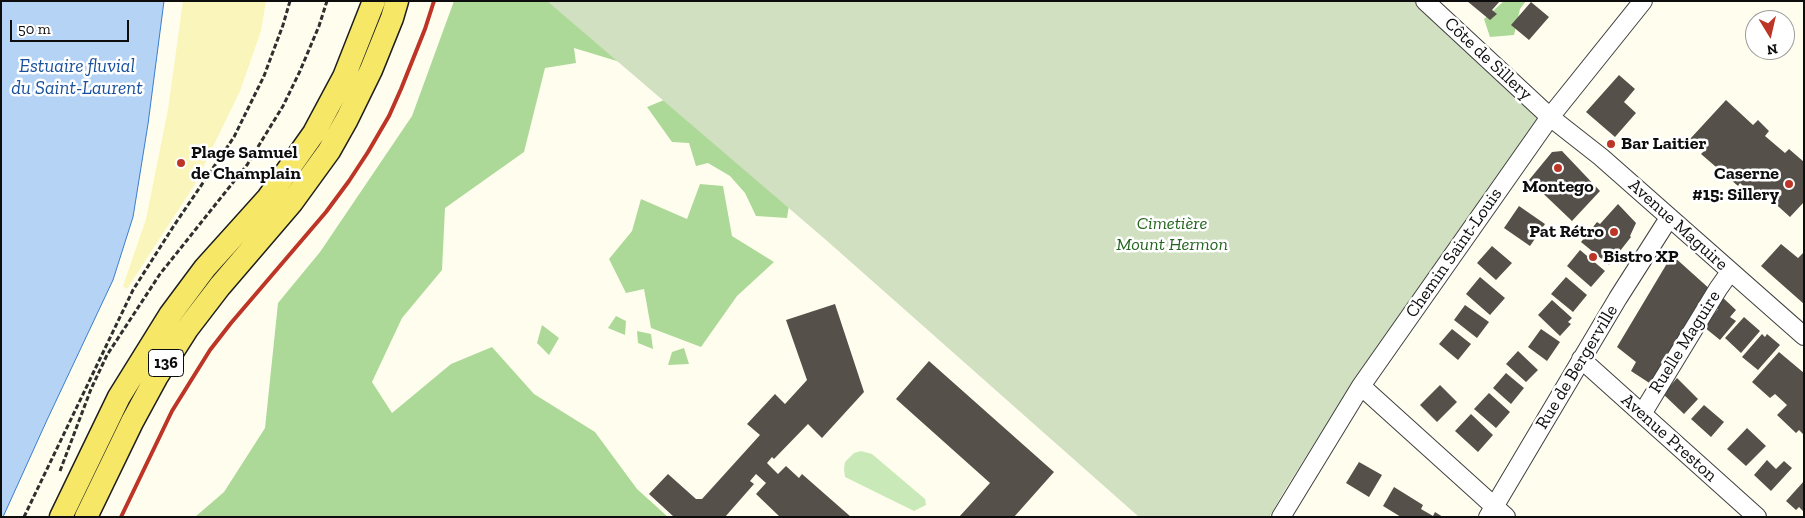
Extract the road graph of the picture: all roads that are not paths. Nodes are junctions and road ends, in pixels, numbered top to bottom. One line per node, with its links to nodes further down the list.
1 (374, 1): 13 (main road, 136)
2 (397, 1): 14 (main road, 136)
3 (1425, 1): 5 (street, Côte de Sillery)
4 (1643, 1): 5 (street, Chemin Saint-Louis)
5 (1550, 116): 6 (street, Avenue Maguire); 10 (street, Chemin Saint-Louis)
6 (1668, 218): 7 (street, Avenue Maguire); 9 (street, Rue de Bergerville)
7 (1730, 272): 8 (street, Avenue Maguire); 11 (street, Ruelle Maguire)
8 (1804, 336)
9 (1581, 360): 11 (street, Avenue Preston); 12 (street, Rue de Bergerville)
10 (1361, 386): 12 (street); 15 (street, Chemin Saint-Louis)
11 (1642, 414): 16 (street, Avenue Preston)
12 (1496, 513)
13 (61, 517)
14 (86, 517)
15 (1281, 517)
16 (1757, 517)

